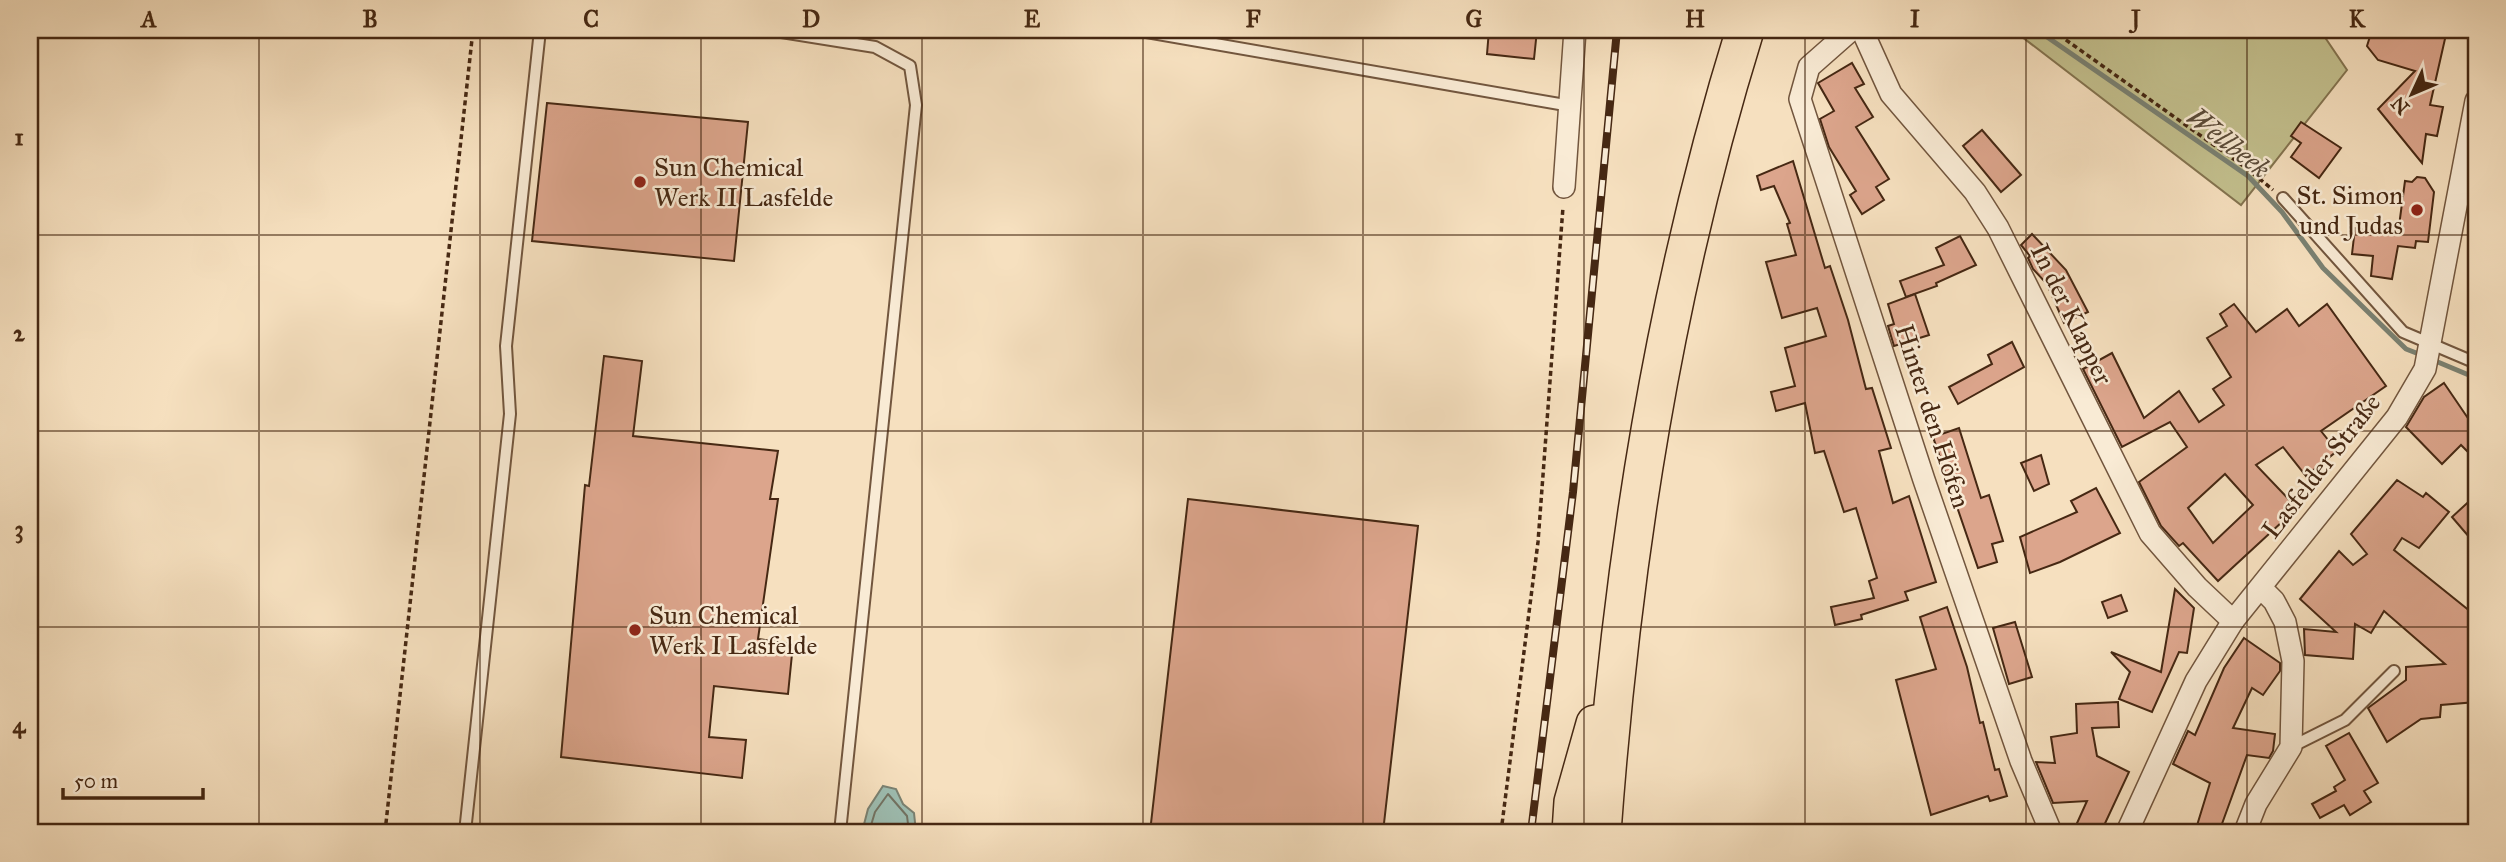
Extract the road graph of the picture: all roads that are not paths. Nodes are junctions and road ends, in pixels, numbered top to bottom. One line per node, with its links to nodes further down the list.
1 (540, 30): 20 (lane)
2 (769, 30): 21 (lane)
3 (1135, 30): 10 (lane)
4 (1575, 30): 10 (street)
5 (1745, 30): 18 (highway)
6 (1765, 30): 24 (highway)
7 (1851, 30): 25 (street, Hinter den Höfen)
8 (1862, 30): 16 (street, In der Klapper)
9 (2476, 101): 13 (street, Lasfelder Straße)
10 (1571, 106): 11 (street)
11 (1564, 187)
12 (2283, 198): 13 (lane)
13 (2429, 356): 14 (lane); 15 (street, Lasfelder Straße)
14 (2476, 363)
15 (2261, 588): 16 (street, Lasfelder Straße); 19 (street)
16 (2233, 621): 26 (street, Lasfelder Straße)
17 (2394, 671): 19 (lane)
18 (1613, 681): 22 (highway); 23 (highway)
19 (2291, 747): 27 (street)
20 (465, 832)
21 (840, 832)
22 (1571, 832)
23 (1602, 832)
24 (1622, 832)
25 (2051, 832)
26 (2127, 832)
27 (2245, 832)

